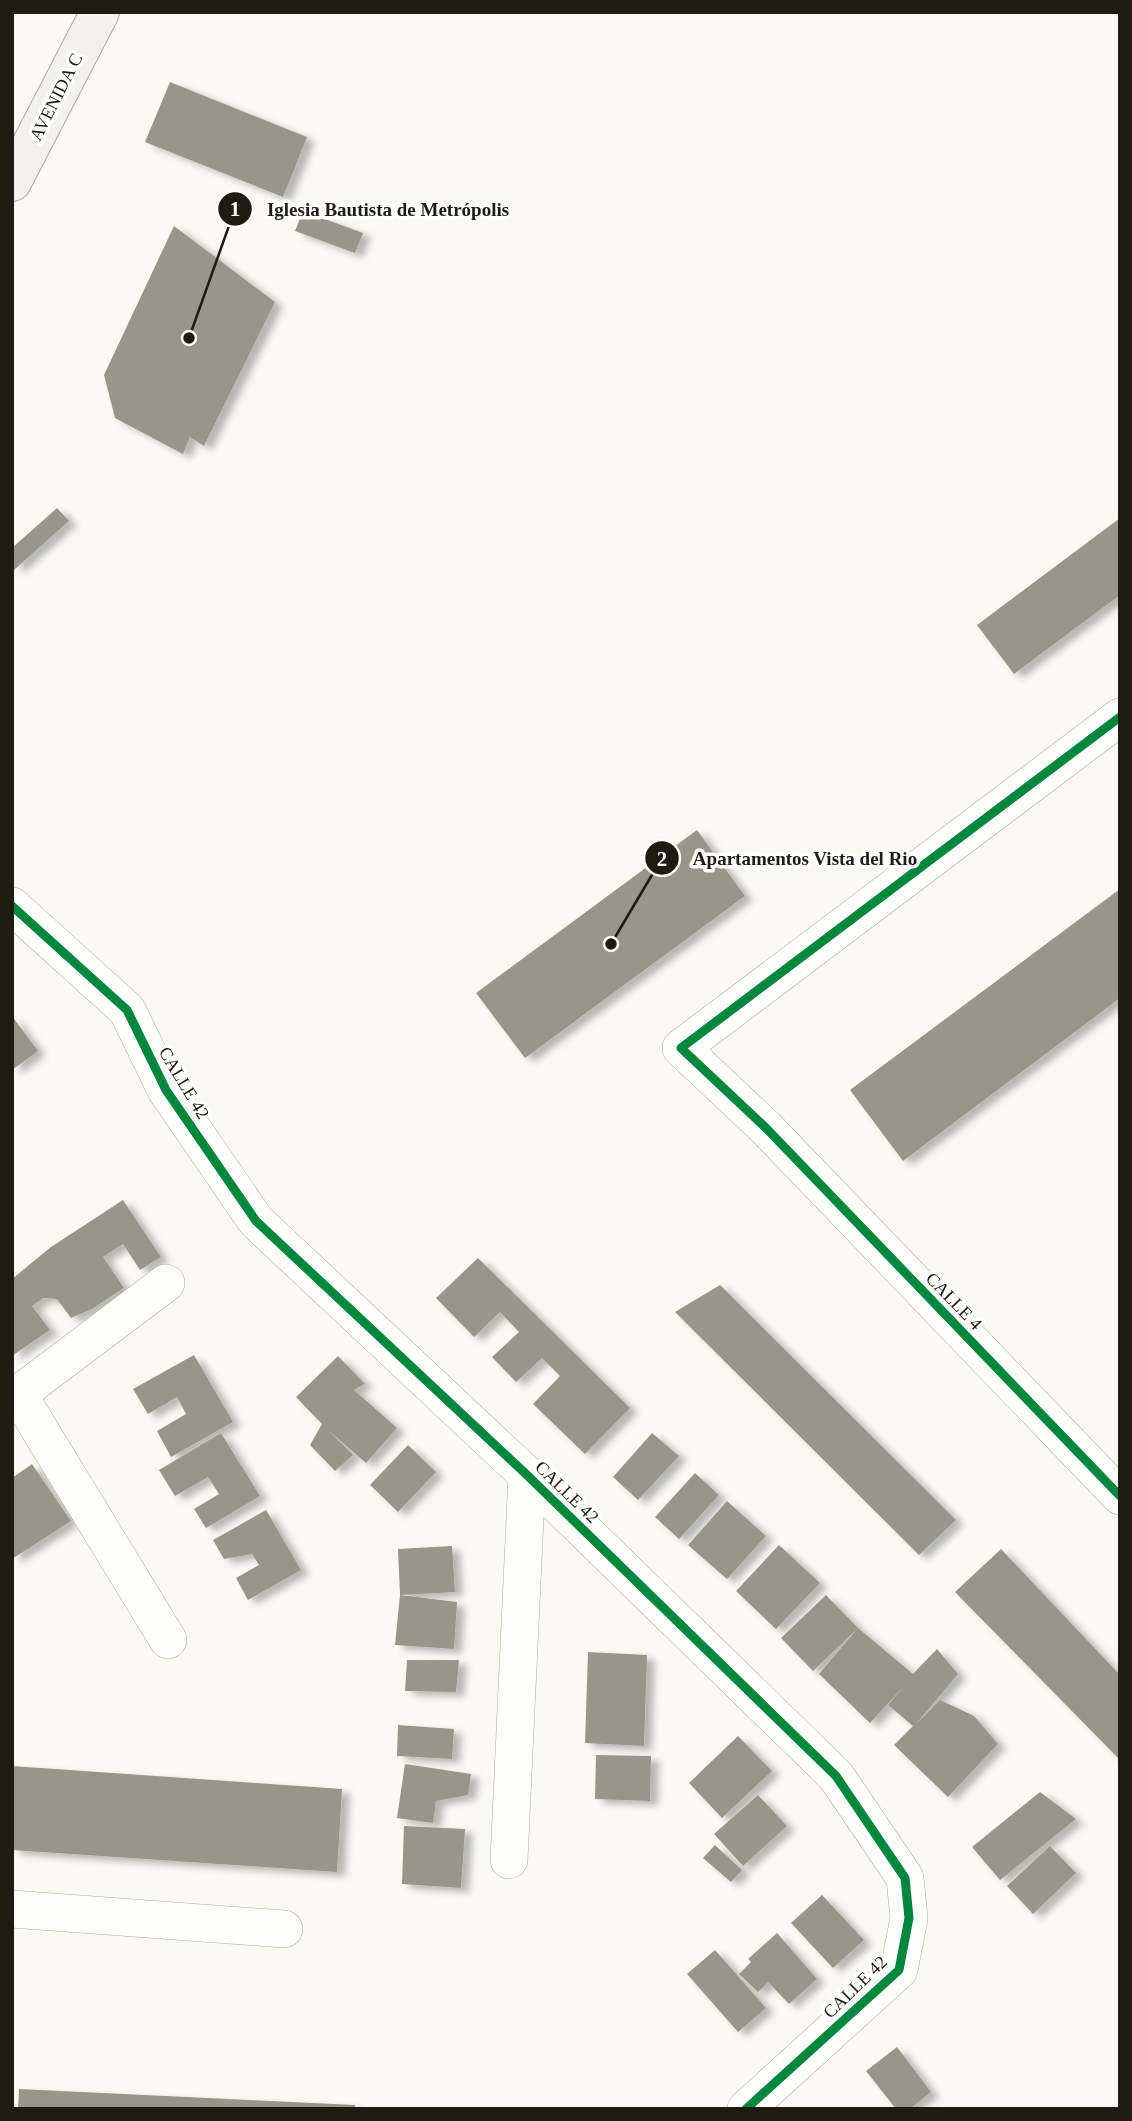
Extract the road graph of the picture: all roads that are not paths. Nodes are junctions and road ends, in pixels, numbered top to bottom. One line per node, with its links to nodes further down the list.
1 (100, 12): 2 (street, AVENIDA C)
2 (12, 182)
3 (1120, 717): 8 (street, CALLE 4)
4 (12, 906): 7 (street, CALLE 42)
5 (166, 1283): 6 (street)
6 (15, 1397): 9 (street)
7 (527, 1475): 10 (street); 13 (street, CALLE 42)
8 (1120, 1496)
9 (168, 1640)
10 (509, 1860)
11 (12, 1909): 12 (street)
12 (284, 1929)
13 (746, 2109)

